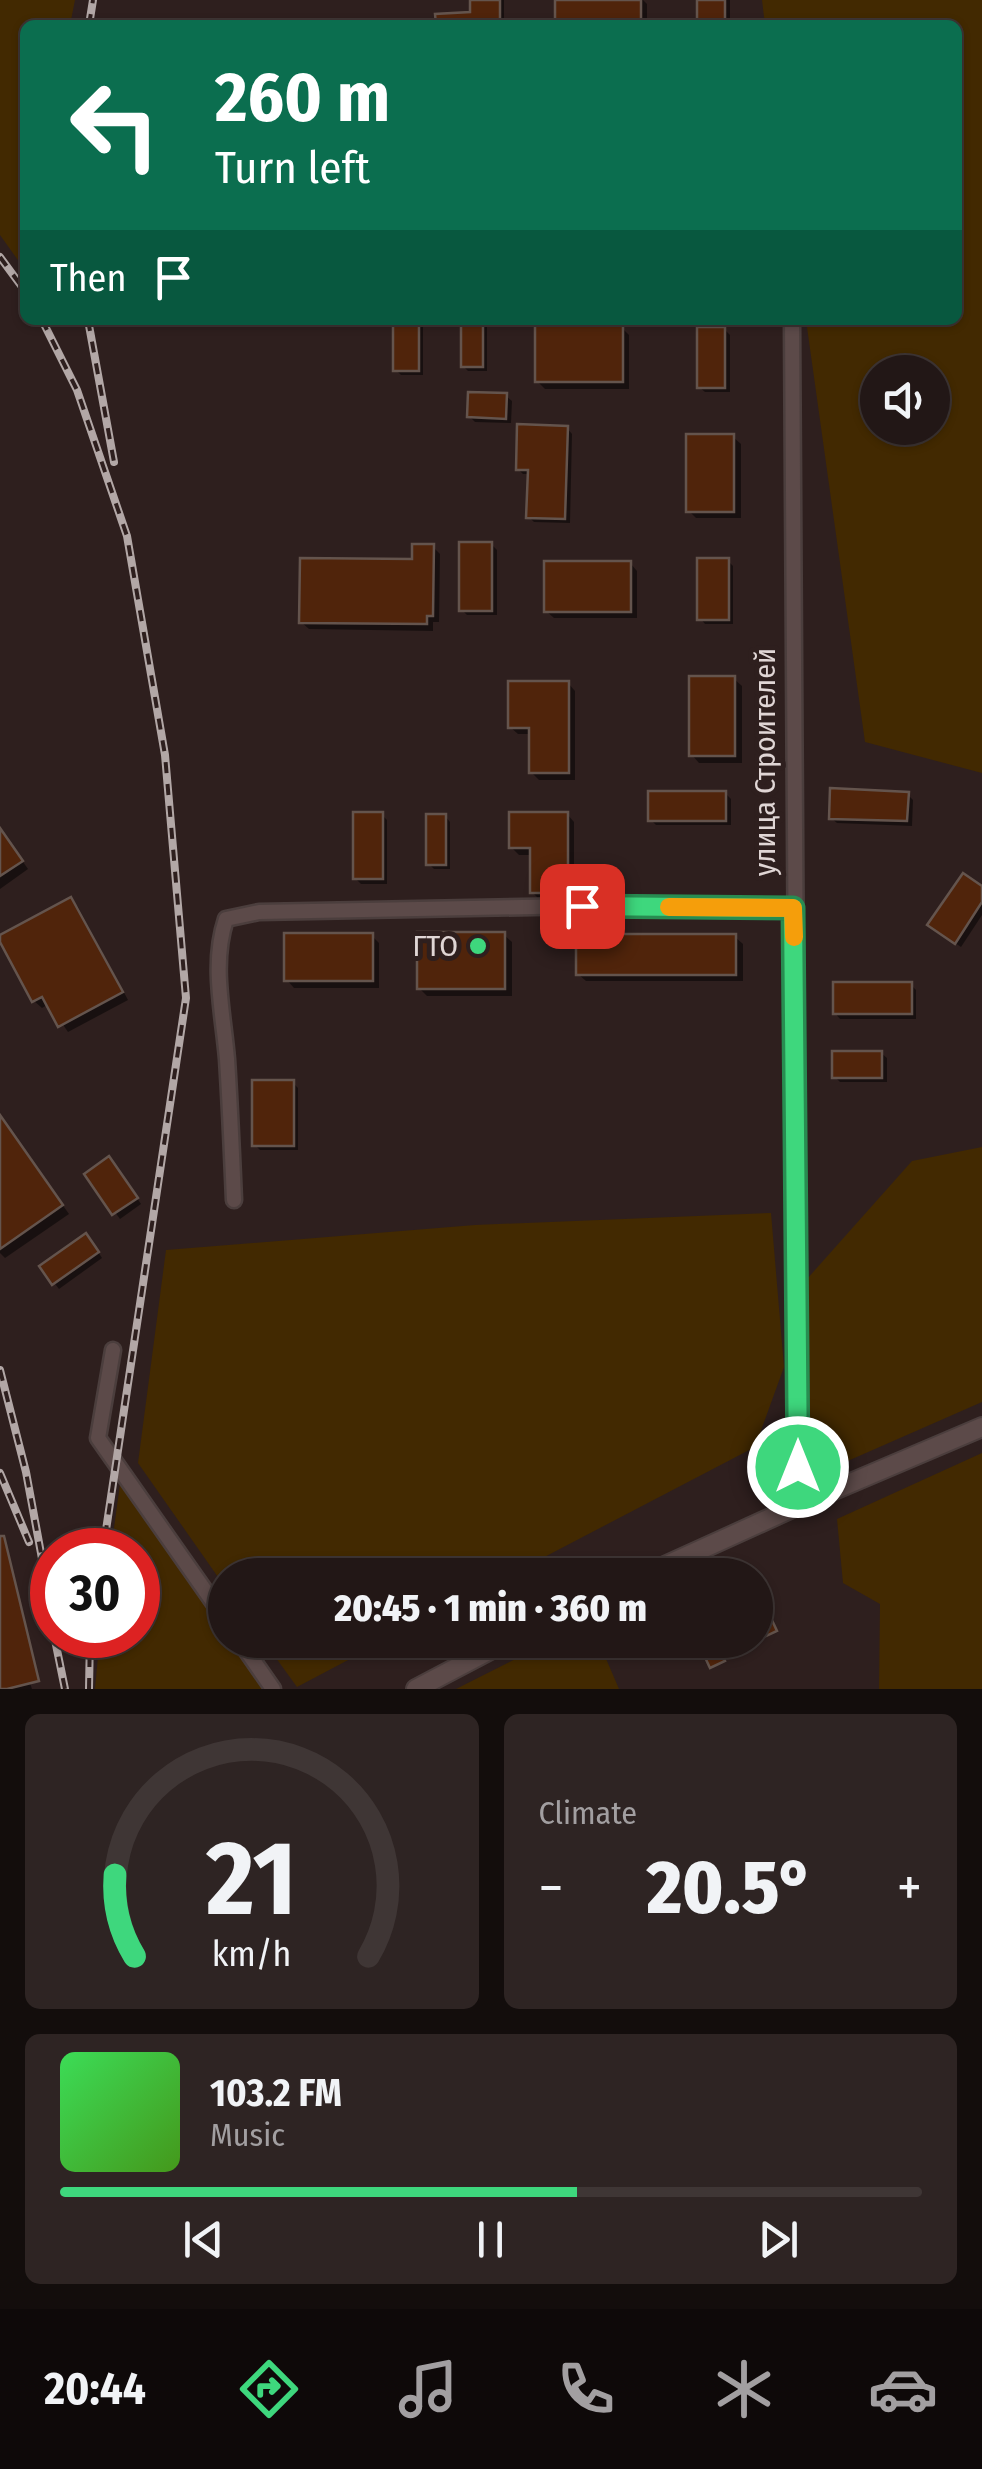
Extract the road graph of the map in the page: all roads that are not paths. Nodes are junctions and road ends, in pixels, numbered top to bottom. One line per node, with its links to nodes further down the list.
1 (792, 325): 2 (street, улица Строителей)
2 (793, 908): 3 (street); 6 (street, улица Строителей)
3 (234, 1200)
4 (113, 1350): 8 (street)
5 (982, 1427): 6 (street)
6 (799, 1505): 7 (street)
7 (682, 1558)
8 (208, 1595)
9 (251, 1658): 11 (street)
10 (475, 1658): 12 (street)
11 (273, 1689)
12 (416, 1689)

